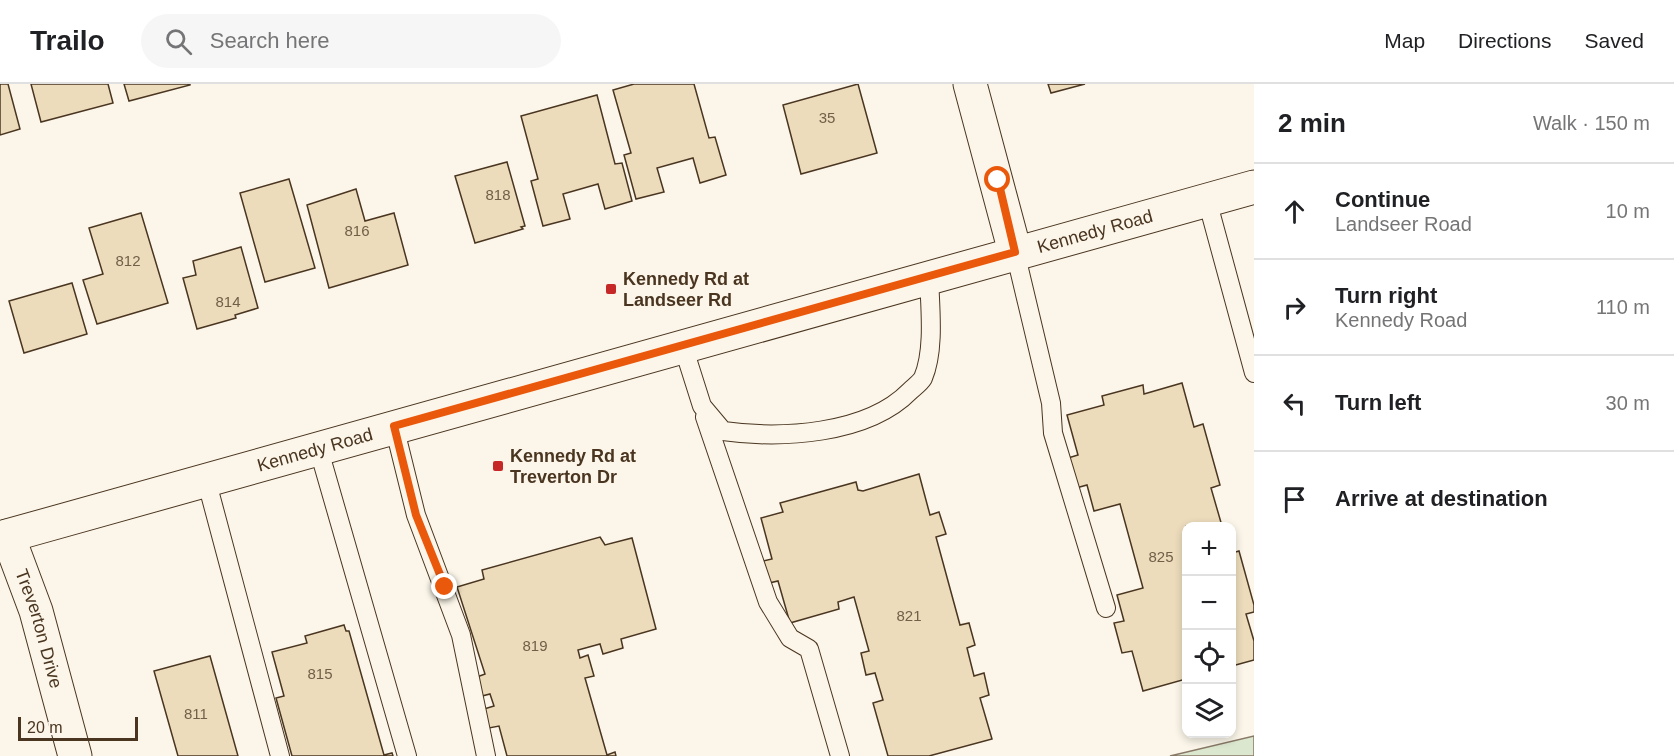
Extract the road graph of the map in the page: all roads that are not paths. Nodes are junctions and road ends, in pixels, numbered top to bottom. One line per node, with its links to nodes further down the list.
1 (970, 84): 4 (main road)
2 (1254, 187): 3 (main road, Kennedy Road)
3 (1207, 200): 4 (main road, Kennedy Road); 7 (lane)
4 (1015, 252): 5 (main road, Kennedy Road); 13 (lane)
5 (929, 277): 6 (main road, Kennedy Road); 8 (lane)
6 (683, 346): 8 (lane); 9 (main road, Kennedy Road)
7 (1254, 373)
8 (702, 406): 18 (lane)
9 (394, 426): 10 (main road, Kennedy Road); 17 (lane)
10 (318, 447): 11 (main road, Kennedy Road); 16 (lane)
11 (206, 479): 12 (main road, Kennedy Road); 15 (lane)
12 (3, 530): 14 (main road, Treverton Drive)
13 (1106, 608)
14 (75, 756)
15 (280, 756)
16 (407, 756)
17 (486, 756)
18 (840, 756)

